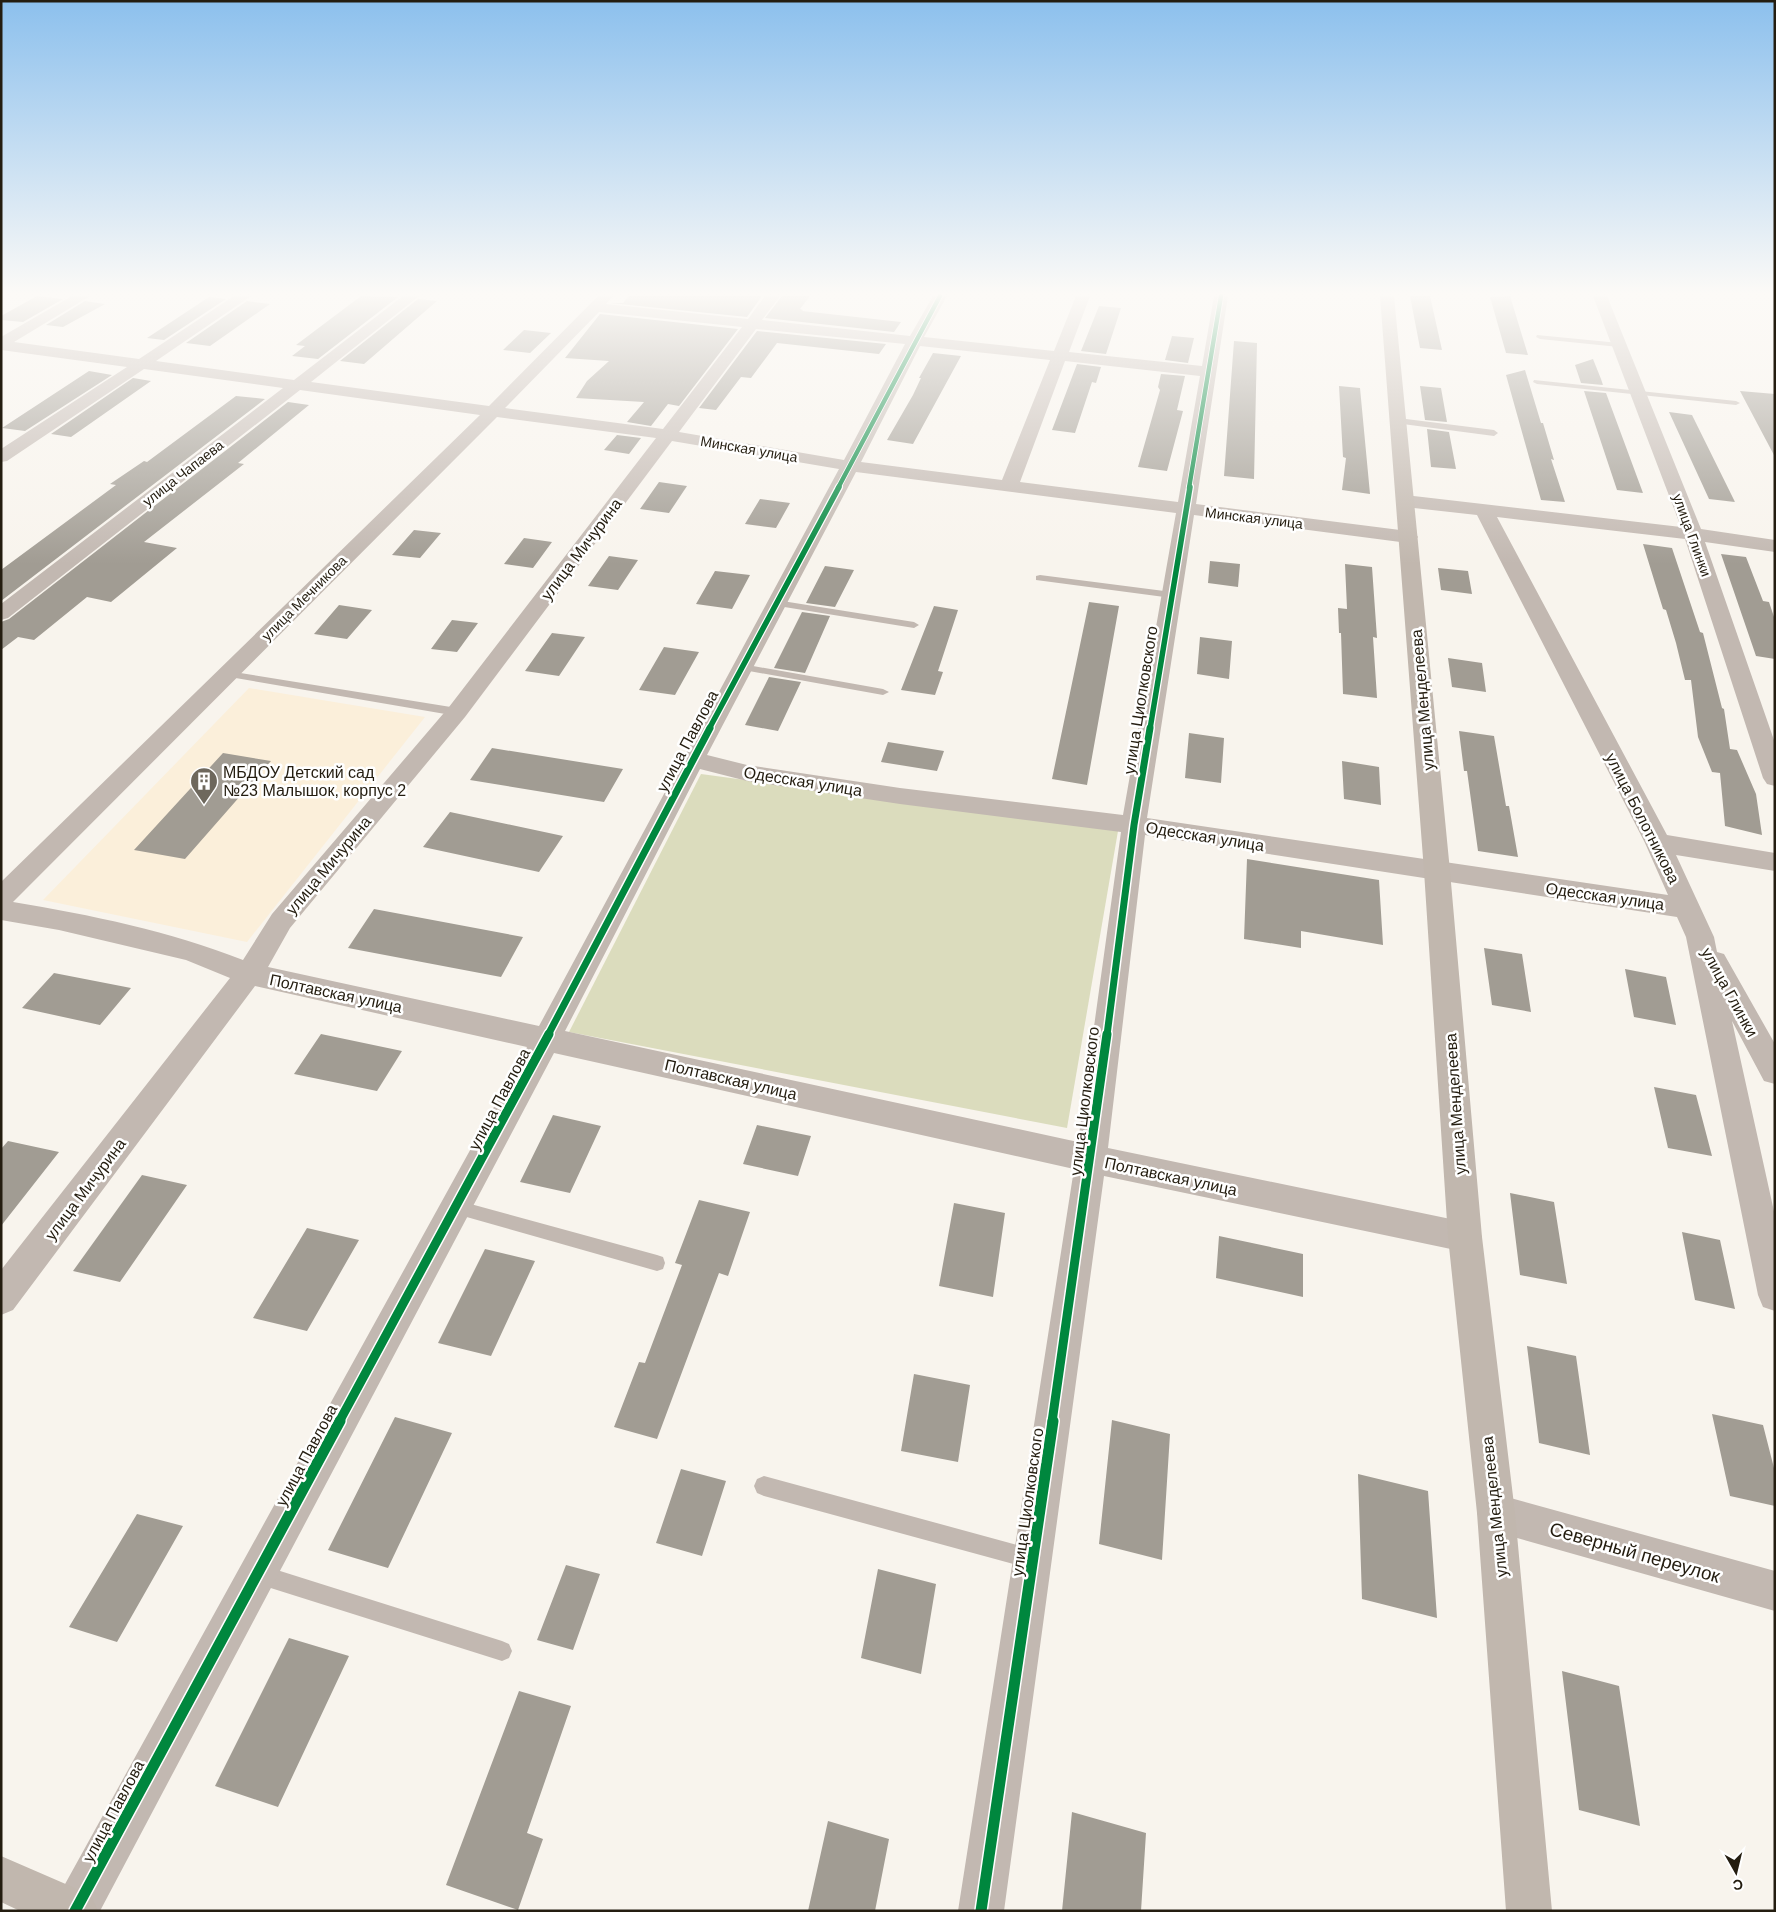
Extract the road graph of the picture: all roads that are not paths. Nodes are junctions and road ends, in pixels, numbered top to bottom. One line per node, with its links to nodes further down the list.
1 (110, 385): 18 (street)
2 (296, 385): 30 (street, улица Чапаева)
3 (298, 385): 14 (street, Минская улица)
4 (518, 385): 14 (street, улица Мечникова)
5 (705, 385): 17 (street, улица Мичурина)
6 (892, 385): 19 (street, улица Павлова)
7 (1049, 385): 20 (street)
8 (1207, 385): 22 (street, улица Циолковского)
9 (1395, 385): 15 (street, улица Менделеева)
10 (1567, 385): 12 (lane)
11 (1635, 385): 12 (street, улица Глинки)
12 (1638, 393): 13 (lane); 24 (street, улица Глинки)
13 (1736, 404)
14 (493, 411): 17 (street, Минская улица); 33 (street, улица Мечникова)
15 (1398, 421): 16 (lane); 21 (street, улица Менделеева)
16 (1494, 432)
17 (668, 434): 19 (street, Минская улица); 35 (street, улица Мичурина)
18 (1, 457)
19 (850, 466): 20 (street, Минская улица); 29 (street, улица Павлова)
20 (1009, 486): 22 (street, Минская улица)
21 (1405, 501): 23 (street); 25 (street, улица Менделеева)
22 (1186, 509): 25 (street, Минская улица); 28 (street, улица Циолковского)
23 (1483, 509): 24 (street); 39 (street, улица Болотникова)
24 (1692, 534): 26 (street); 37 (street, улица Глинки)
25 (1408, 538): 41 (street, улица Менделеева)
26 (1775, 546)
27 (1040, 578): 28 (lane)
28 (1172, 594): 38 (street, улица Циолковского)
29 (776, 603): 31 (lane); 32 (street, улица Павлова)
30 (1, 614)
31 (914, 625)
32 (742, 667): 34 (lane); 36 (street, улица Павлова)
33 (228, 674): 35 (lane); 42 (street, улица Мечникова)
34 (883, 692)
35 (458, 712): 45 (street, улица Мичурина)
36 (693, 759): 38 (street, Одесская улица); 46 (street, улица Павлова)
37 (1775, 778)
38 (1134, 825): 41 (street, Одесская улица); 48 (street, улица Циолковского)
39 (1658, 843): 40 (street); 43 (street, улица Болотникова)
40 (1775, 862)
41 (1437, 871): 43 (street, Одесская улица); 50 (street, улица Менделеева)
42 (3, 897): 45 (street, Полтавская улица)
43 (1687, 908): 44 (street, улица Болотникова)
44 (1700, 937): 47 (street, улица Глинки); 52 (street, улица Болотникова)
45 (249, 974): 46 (street, Полтавская улица); 53 (street, улица Мичурина)
46 (547, 1038): 48 (street, Полтавская улица); 49 (street, улица Павлова)
47 (1775, 1072)
48 (1091, 1159): 50 (street, Полтавская улица); 56 (street, улица Циолковского)
49 (456, 1207): 51 (lane); 57 (street, улица Павлова)
50 (1465, 1237): 55 (street, улица Менделеева)
51 (657, 1263)
52 (1775, 1294)
53 (1, 1298)
54 (764, 1486): 56 (lane)
55 (1496, 1513): 58 (street, Северный переулок); 63 (street, улица Менделеева)
56 (1033, 1559): 62 (street, улица Циолковского)
57 (257, 1574): 59 (lane); 61 (street, улица Павлова)
58 (1775, 1591)
59 (502, 1650)
60 (1, 1879): 61 (street)
61 (75, 1911)
62 (981, 1911)
63 (1528, 1911)

